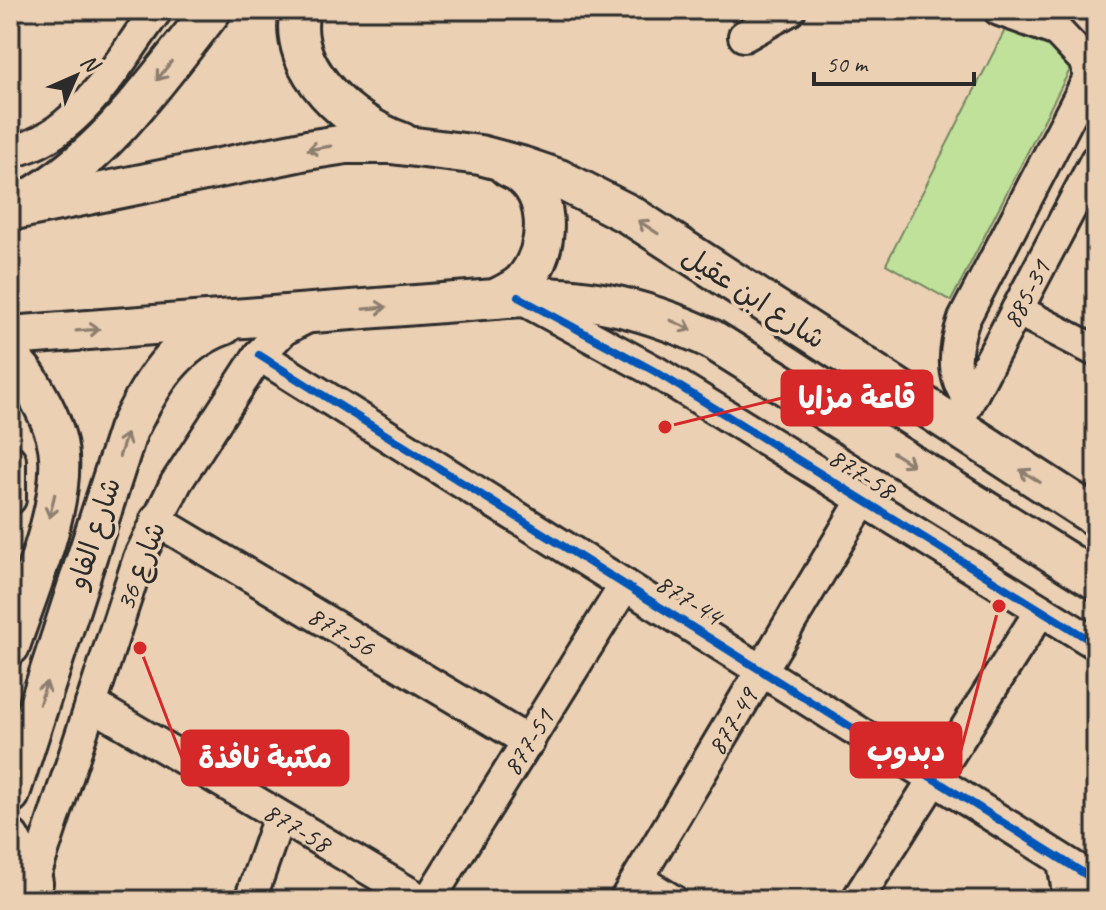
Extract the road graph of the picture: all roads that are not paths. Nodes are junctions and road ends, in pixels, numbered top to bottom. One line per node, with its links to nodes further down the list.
1 (157, 10): 8 (street)
2 (212, 10): 11 (main road, one-way to 11)
3 (300, 10): 7 (main road)
4 (790, 10): 6 (street)
5 (999, 10): 19 (street)
6 (744, 36)
7 (412, 146): 9 (main road, شارع ابن عقيل); 12 (main road, شارع ابن عقيل, one-way to 12)
8 (12, 150): 11 (street)
9 (480, 155): 13 (main road, شارع ابن عقيل); 19 (main road, شارع ابن عقيل, one-way to 9)
10 (1096, 160): 14 (street, 885-31)
11 (64, 178): 12 (main road)
12 (10, 210)
13 (507, 298): 15 (main road, شارع ابن عقيل, one-way to 13); 22 (street, 877-58); 25 (main road, شارع ابن عقيل, one-way to 25)
14 (1017, 310): 17 (street); 19 (street, 885-31)
15 (254, 334): 16 (main road, شارع ابن عقيل, one-way to 15); 24 (street, شارع 36); 26 (street, 877-44); 30 (main road, شارع الفاو, one-way to 15)
16 (10, 336)
17 (1096, 351)
18 (10, 359): 28 (main road, شارع الفاو, one-way to 28)
19 (962, 414): 23 (main road, شارع ابن عقيل, one-way to 19)
20 (10, 460): 21 (street)
21 (10, 499)
22 (863, 500): 27 (street, 877-58); 31 (street, 877-49)
23 (1096, 517)
24 (156, 520): 32 (street, شارع 36); 33 (street, 877-56)
25 (1096, 580)
26 (625, 585): 31 (street, 877-44); 33 (street, 877-51)
27 (1041, 610): 29 (street, 877-58); 34 (street)
28 (12, 638): 30 (main road)
29 (1096, 644)
30 (58, 646): 35 (main road, شارع الفاو, one-way to 30)
31 (762, 671): 34 (street, 877-44); 40 (street, 877-49)
32 (91, 704): 36 (street, 877-58); 41 (street, شارع 36)
33 (529, 742): 44 (street, 877-51)
34 (934, 779): 38 (street, 877-44); 46 (street)
35 (10, 794)
36 (279, 817): 42 (street); 43 (street, 877-58)
37 (10, 839): 41 (main road)
38 (1063, 861): 39 (street, 877-44); 47 (street)
39 (1096, 881)
40 (632, 889): 45 (street)
41 (30, 892)
42 (250, 900)
43 (421, 900)
44 (429, 900)
45 (672, 900)
46 (857, 900)
47 (1069, 900)

